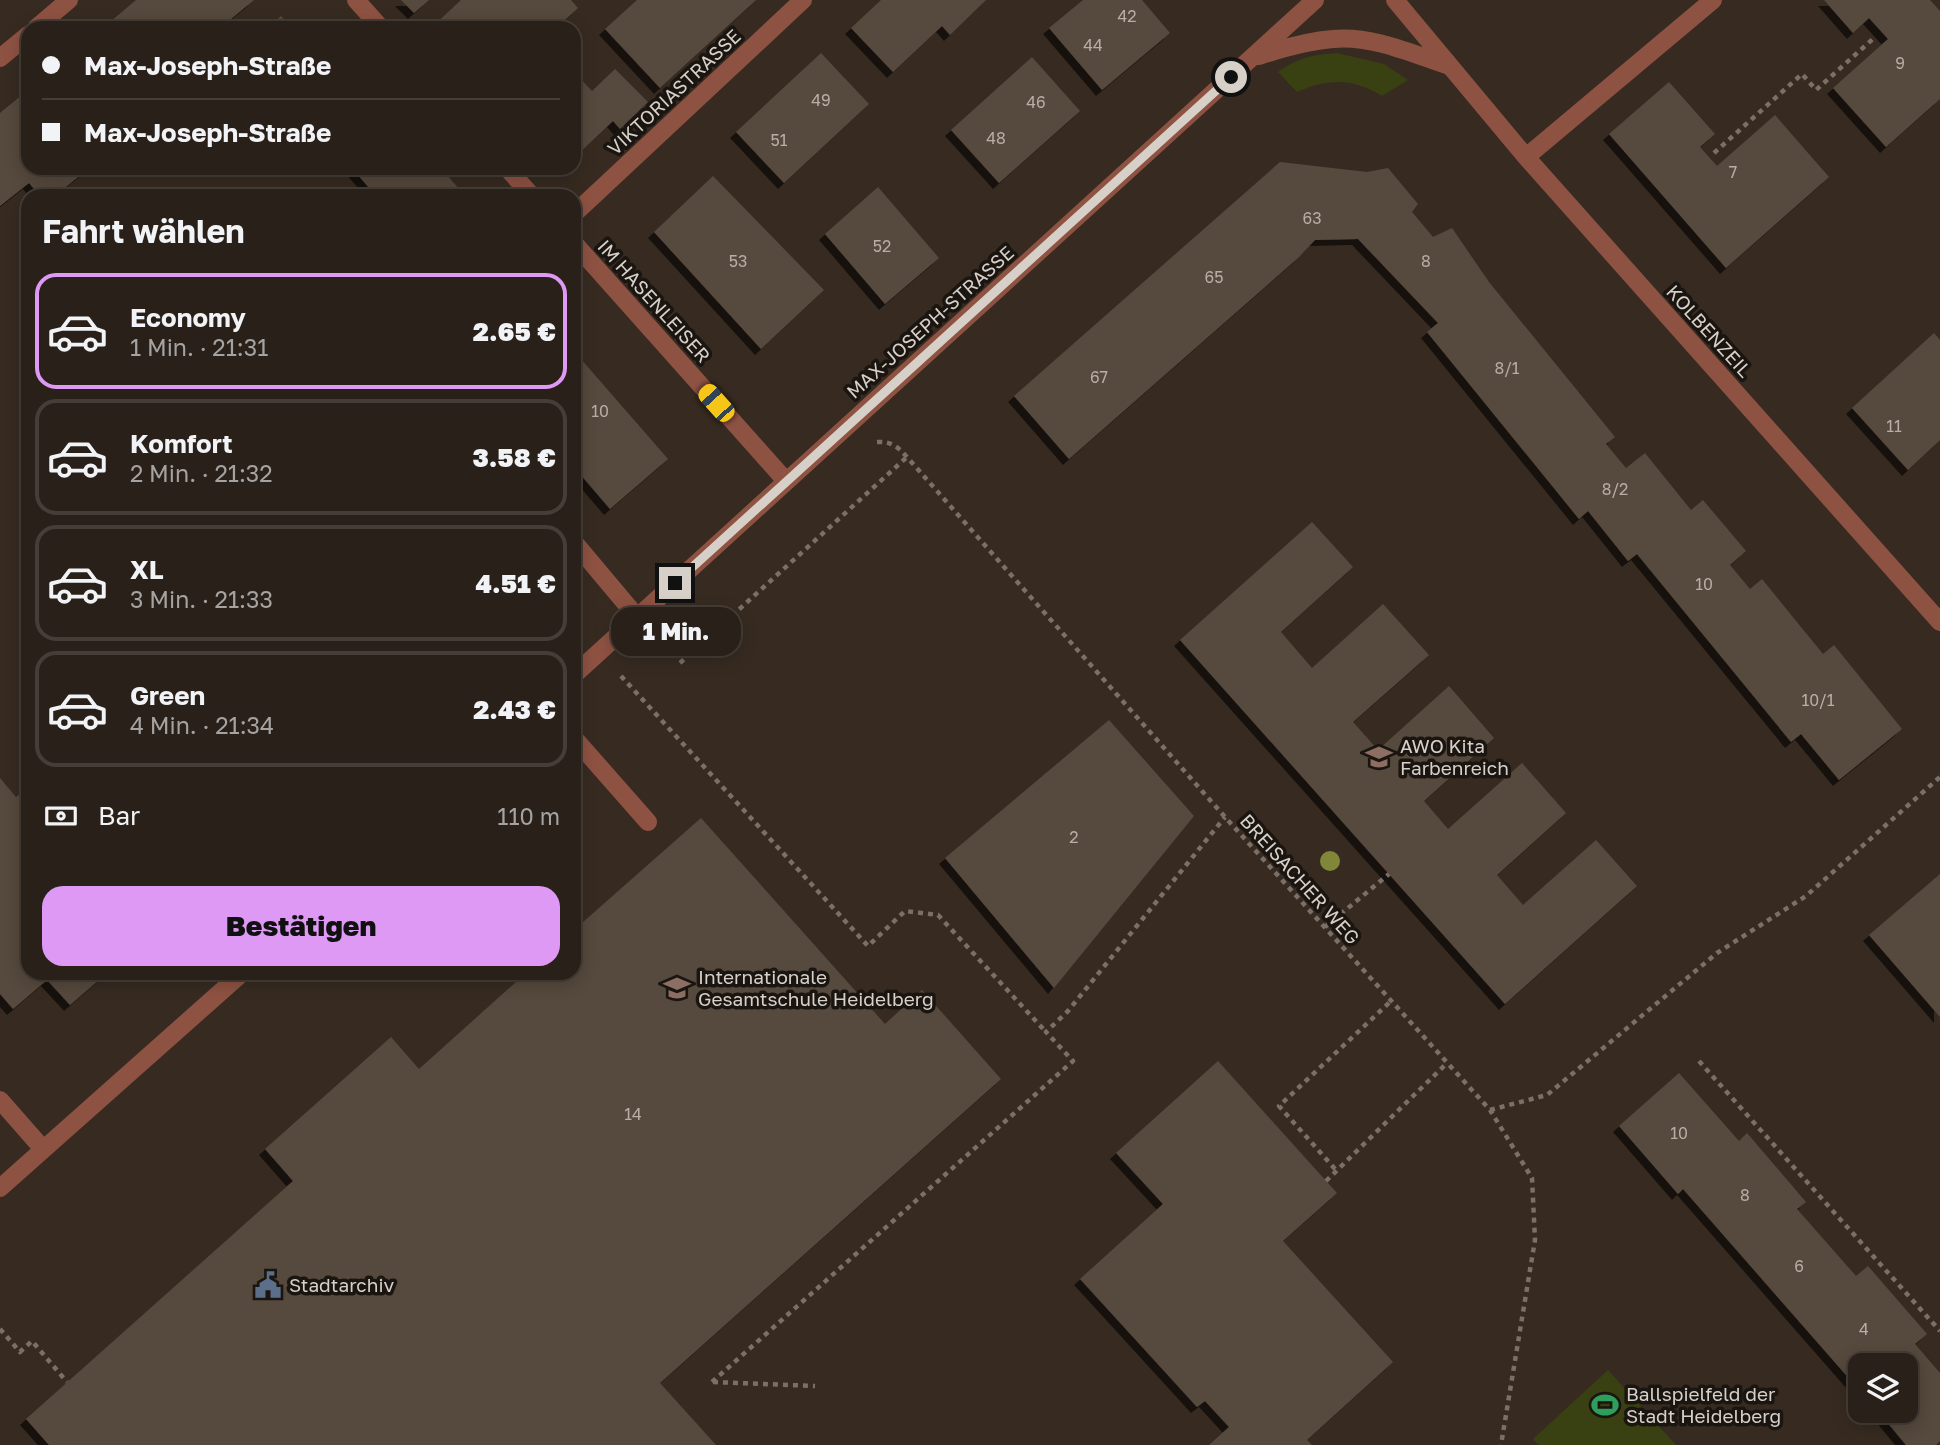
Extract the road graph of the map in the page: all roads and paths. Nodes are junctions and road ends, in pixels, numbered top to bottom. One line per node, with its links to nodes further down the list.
1 (69, 0): 7 (street)
2 (356, 0): 8 (street)
3 (803, 0): 18 (street, VIKTORIASTRASSE)
4 (1315, 0): 12 (street, MAX-JOSEPH-STRASSE)
5 (1395, 0): 13 (street, KOLBENZEIL)
6 (1713, 0): 15 (street)
7 (44, 21)
8 (375, 21)
9 (1875, 37): 14 (path)
10 (21, 41): 11 (street)
11 (0, 58)
12 (1251, 59): 13 (street); 20 (street, MAX-JOSEPH-STRASSE)
13 (1449, 66): 15 (street, KOLBENZEIL)
14 (1714, 153)
15 (1526, 157): 25 (street, KOLBENZEIL)
16 (513, 175): 17 (street)
17 (526, 189)
18 (581, 207)
19 (581, 253): 22 (street, IM HASENLEISER)
20 (849, 424): 21 (path, BREISACHER WEG); 22 (street, MAX-JOSEPH-STRASSE)
21 (907, 457): 27 (path); 31 (path, BREISACHER WEG)
22 (786, 481): 24 (street, MAX-JOSEPH-STRASSE)
23 (581, 550): 24 (street)
24 (638, 617): 26 (street, MAX-JOSEPH-STRASSE)
25 (1940, 622)
26 (600, 651): 28 (street, MAX-JOSEPH-STRASSE); 37 (path)
27 (680, 663)
28 (581, 669)
29 (581, 746): 32 (street)
30 (1940, 777): 41 (path)
31 (1225, 817): 34 (path, BREISACHER WEG); 37 (path)
32 (648, 822)
33 (1389, 874): 34 (path)
34 (1325, 926): 36 (path, BREISACHER WEG)
35 (234, 980): 42 (street)
36 (1391, 1001): 39 (path, BREISACHER WEG); 43 (path)
37 (1046, 1032): 49 (path)
38 (1699, 1061): 47 (path)
39 (1447, 1063): 41 (path, BREISACHER WEG); 43 (path)
40 (0, 1100): 42 (street)
41 (1490, 1110): 50 (path, BREISACHER WEG)
42 (43, 1149): 45 (street)
43 (1335, 1169): 44 (path)
44 (1326, 1181)
45 (0, 1188)
46 (0, 1329): 48 (path)
47 (1940, 1331)
48 (67, 1382)
49 (815, 1386)
50 (1501, 1445)

